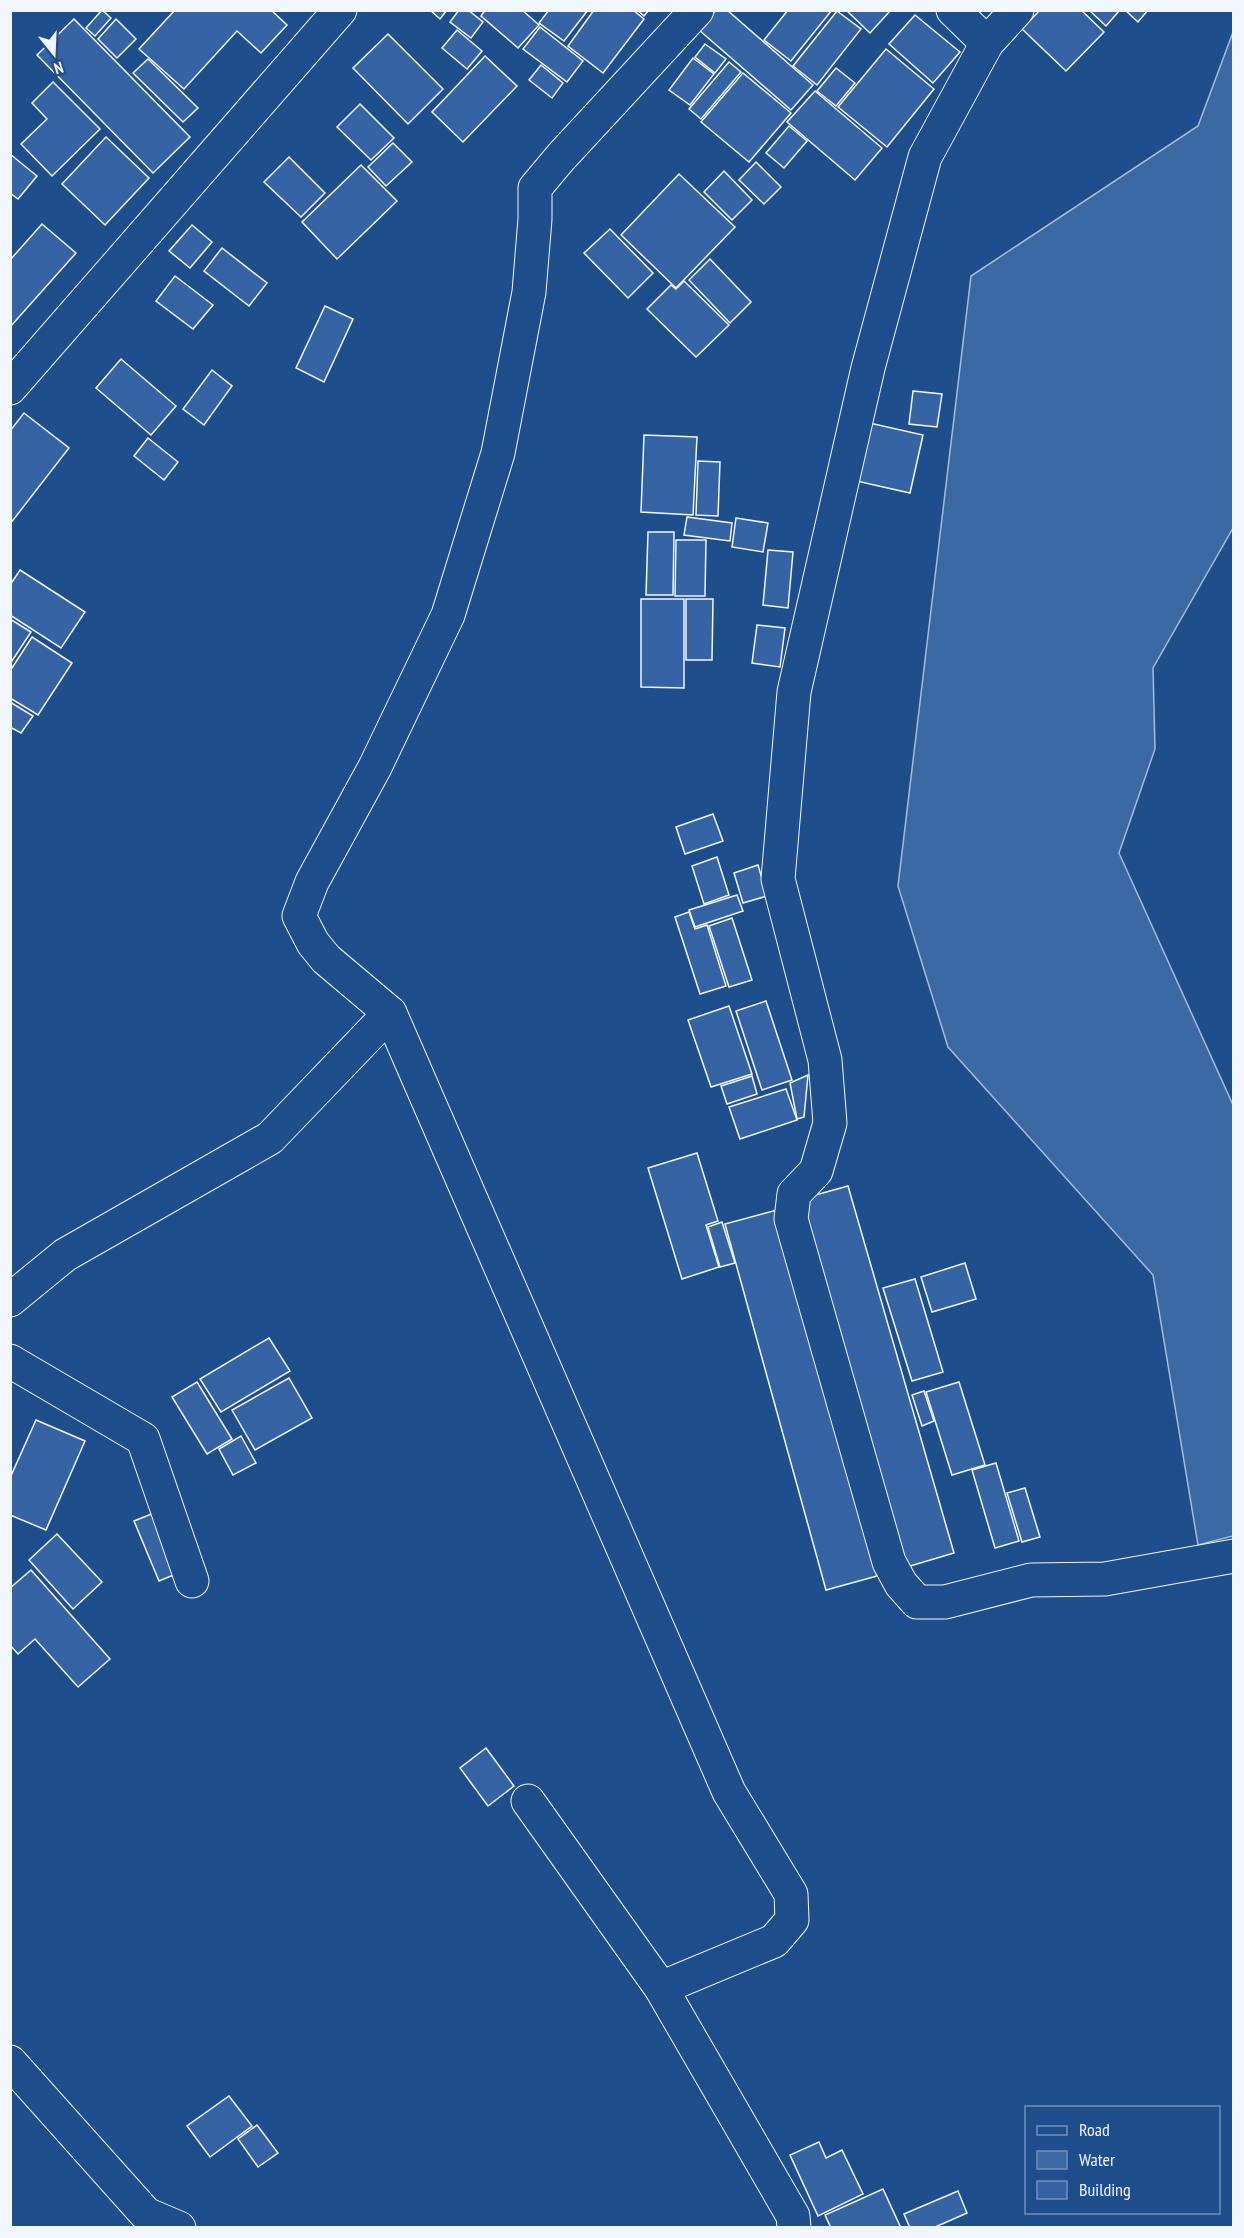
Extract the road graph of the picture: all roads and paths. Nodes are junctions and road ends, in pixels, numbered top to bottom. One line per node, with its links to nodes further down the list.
1 (340, 10): 6 (street)
2 (697, 10): 7 (street)
3 (953, 10): 5 (street)
4 (1017, 10): 5 (street)
5 (987, 43): 10 (street)
6 (10, 388)
7 (390, 1013): 8 (street); 13 (street)
8 (10, 1300)
9 (10, 1360): 11 (street)
10 (1233, 1556)
11 (192, 1581)
12 (528, 1801): 13 (street)
13 (661, 1988): 16 (street)
14 (10, 2062): 15 (street)
15 (179, 2228)
16 (794, 2228)

